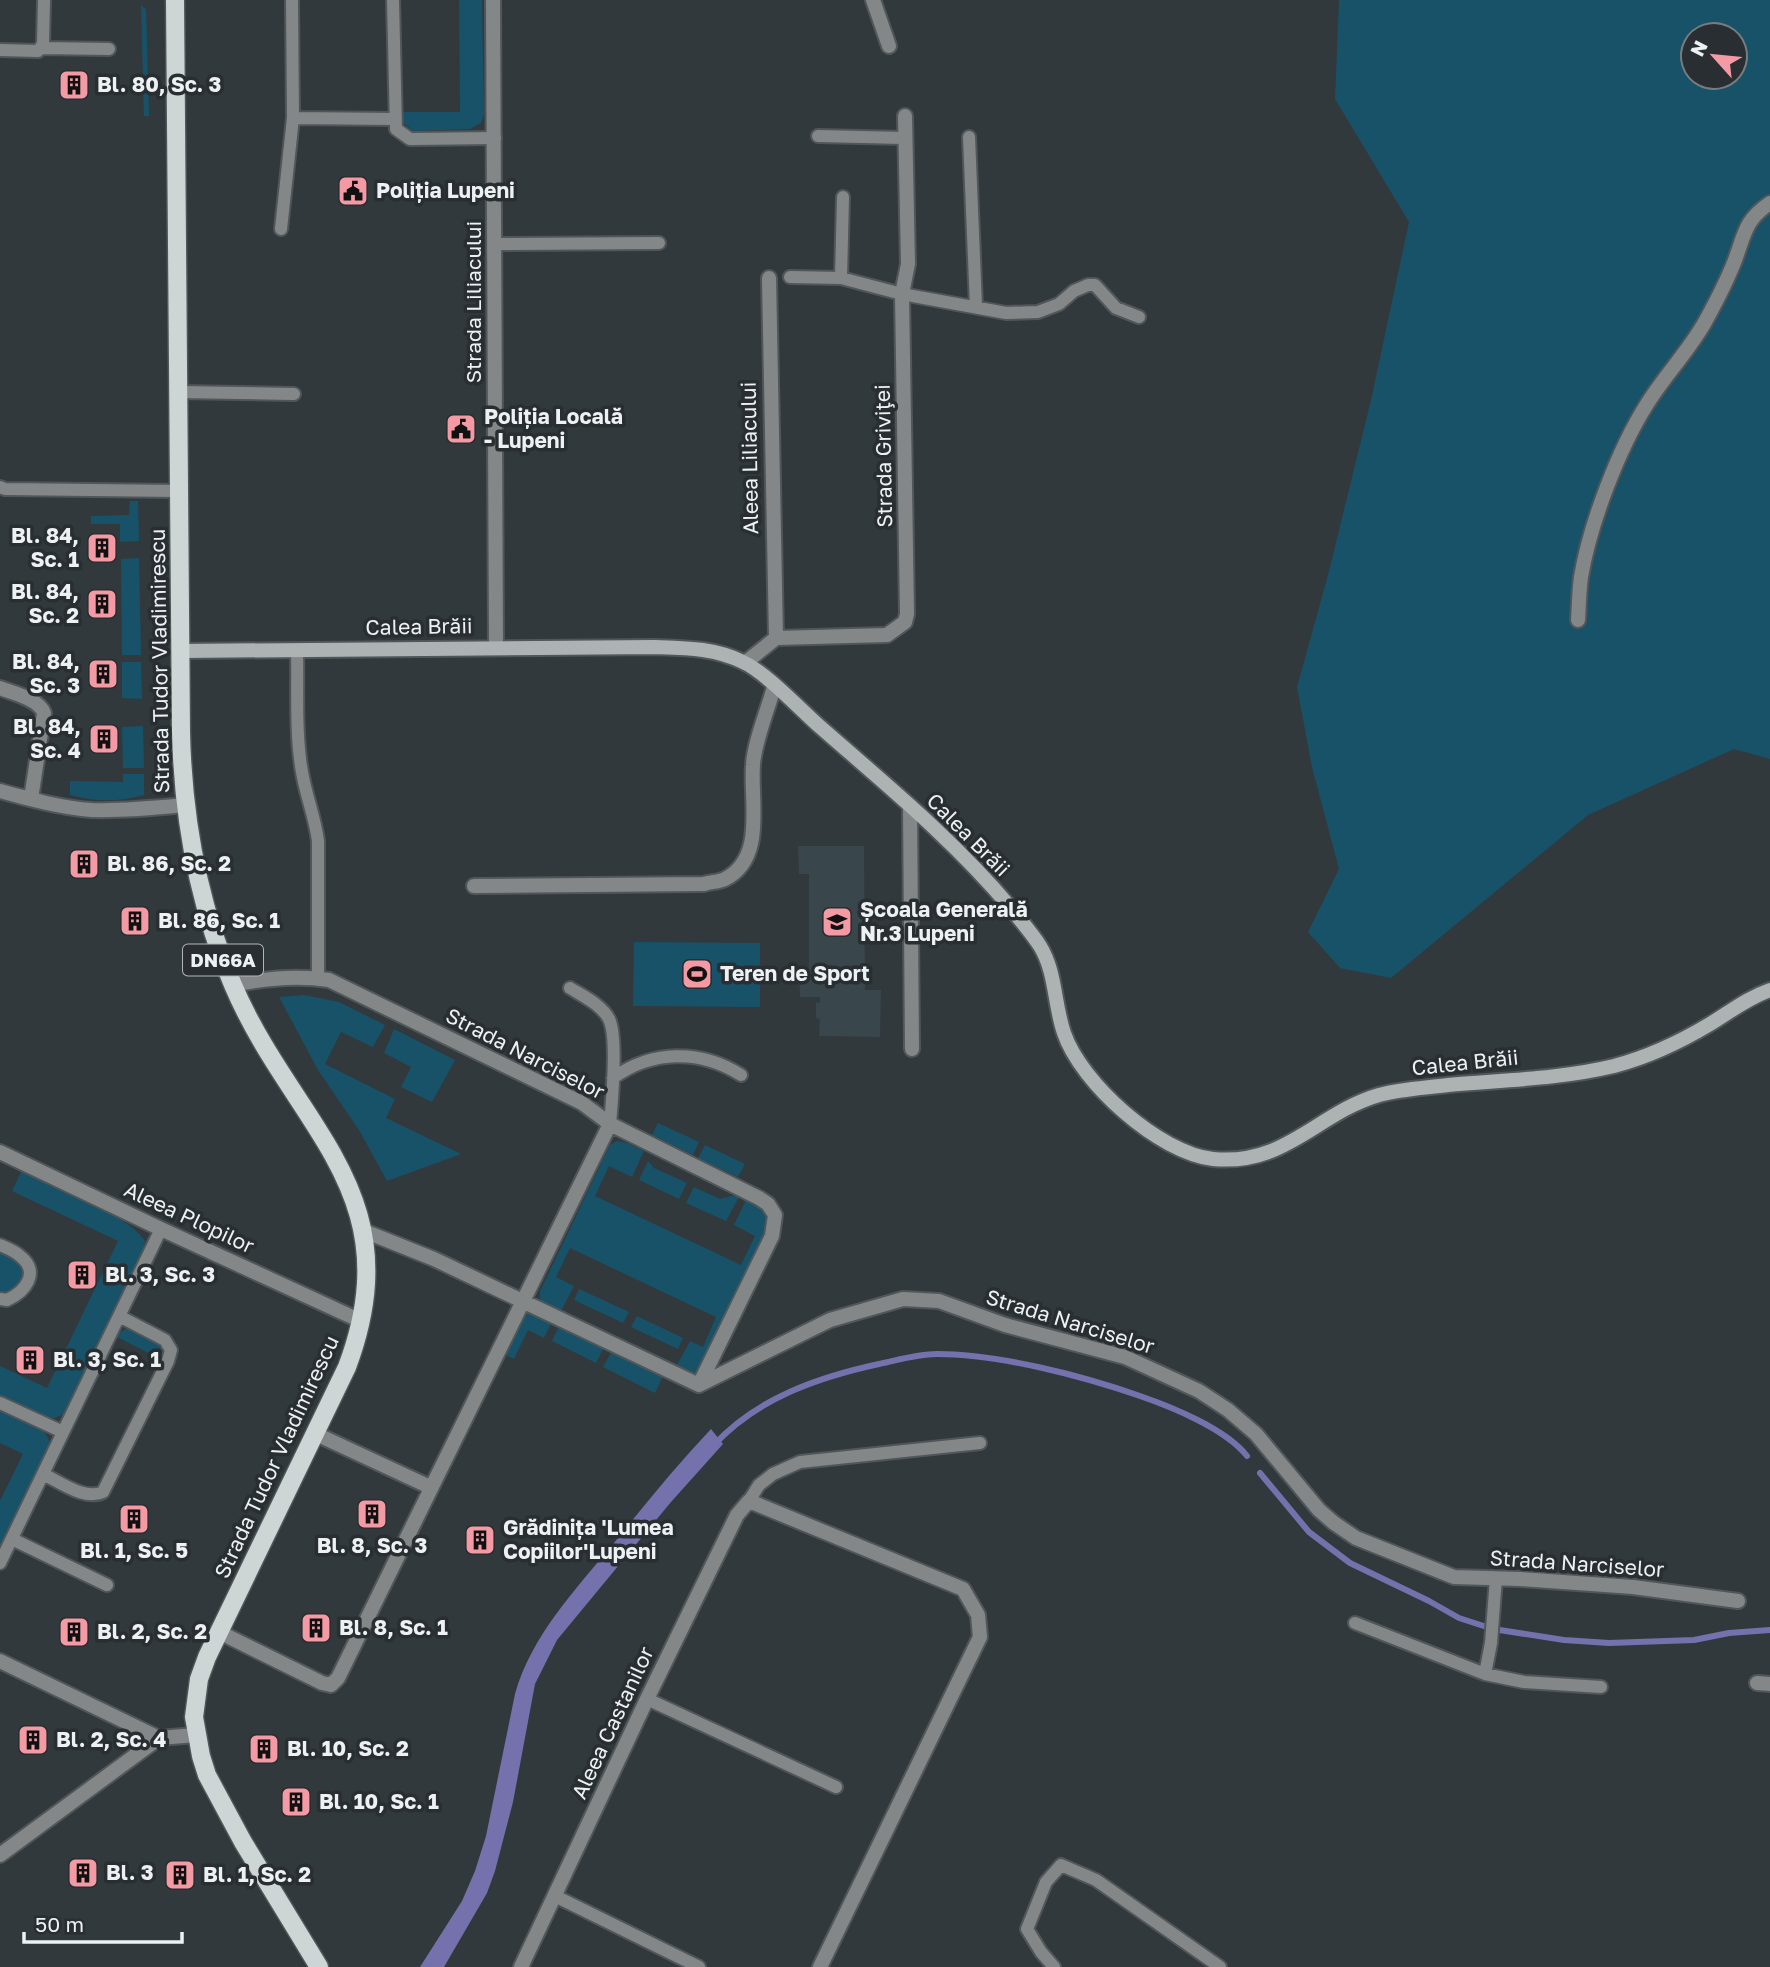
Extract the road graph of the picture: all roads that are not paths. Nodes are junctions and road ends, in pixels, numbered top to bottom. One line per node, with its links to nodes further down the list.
1 (44, 0): 8 (lane)
2 (175, 0): 29 (main road, Strada Tudor Vladimirescu / DN66A)
3 (292, 0): 12 (lane)
4 (393, 0): 13 (lane)
5 (493, 0): 16 (street, Strada Liliacului)
6 (873, 0): 7 (street)
7 (889, 46)
8 (41, 48): 9 (lane); 10 (lane)
9 (109, 49)
10 (0, 50)
11 (905, 116): 17 (street, Strada Griviţei)
12 (293, 118): 13 (lane); 20 (lane)
13 (395, 119): 16 (lane)
14 (818, 136): 17 (lane)
15 (969, 137): 27 (lane)
16 (495, 138): 22 (street, Strada Liliacului)
17 (905, 138): 26 (street, Strada Griviţei)
18 (843, 197): 25 (lane)
19 (1770, 203): 33 (street)
20 (281, 229)
21 (659, 243): 22 (lane)
22 (495, 244): 35 (street, Strada Liliacului)
23 (790, 277): 25 (lane)
24 (769, 278): 34 (street, Aleea Liliacului)
25 (841, 278): 26 (lane)
26 (902, 294): 27 (lane); 34 (street, Strada Griviţei)
27 (976, 306): 28 (lane)
28 (1139, 317)
29 (178, 392): 30 (lane); 32 (main road, Strada Tudor Vladimirescu / DN66A)
30 (294, 394)
31 (0, 487): 32 (lane)
32 (180, 491): 37 (main road, Strada Tudor Vladimirescu / DN66A)
33 (1578, 620)
34 (776, 638): 38 (street)
35 (496, 647): 36 (main road, Calea Brăii); 38 (main road, Calea Brăii)
36 (297, 650): 37 (main road, Calea Brăii); 46 (lane)
37 (181, 651): 43 (main road, Strada Tudor Vladimirescu / DN66A)
38 (746, 663): 39 (main road, Calea Brăii)
39 (774, 687): 44 (main road, Calea Brăii); 45 (street)
40 (0, 688): 42 (street)
41 (0, 791): 42 (street)
42 (31, 799): 43 (street)
43 (186, 805): 47 (main road, Strada Tudor Vladimirescu / DN66A)
44 (910, 806): 49 (main road, Calea Brăii); 50 (street)
45 (474, 886)
46 (318, 978): 47 (street, Strada Narciselor); 53 (street, Strada Narciselor)
47 (233, 985): 56 (main road, Strada Tudor Vladimirescu / DN66A)
48 (570, 988): 52 (lane)
49 (1770, 990)
50 (912, 1049)
51 (741, 1075): 52 (lane)
52 (612, 1078): 53 (lane)
53 (610, 1124): 59 (street, Strada Narciselor); 62 (street)
54 (0, 1152): 55 (street, Aleea Plopilor)
55 (161, 1229): 60 (lane); 61 (street, Aleea Plopilor)
56 (364, 1231): 59 (street); 61 (main road, Strada Tudor Vladimirescu / DN66A)
57 (0, 1245): 58 (lane)
58 (0, 1299)
59 (524, 1302): 62 (street); 68 (street, Strada Narciselor)
60 (119, 1316): 64 (lane); 67 (lane)
61 (361, 1321): 65 (main road, Strada Tudor Vladimirescu / DN66A)
62 (699, 1385): 72 (street, Strada Narciselor)
63 (0, 1403): 64 (lane)
64 (64, 1432): 67 (lane)
65 (316, 1434): 68 (street); 76 (main road, Strada Tudor Vladimirescu / DN66A)
66 (980, 1443): 69 (lane)
67 (43, 1474): 70 (lane)
68 (430, 1487): 76 (street, Strada Narciselor)
69 (749, 1502): 80 (street, Aleea Castanilor); 89 (street)
70 (12, 1539): 71 (lane); 73 (lane)
71 (0, 1563)
72 (1496, 1578): 74 (street, Strada Narciselor); 78 (lane)
73 (107, 1585)
74 (1738, 1601)
75 (1356, 1623): 78 (lane)
76 (219, 1632): 81 (main road, Strada Tudor Vladimirescu / DN66A)
77 (0, 1661): 82 (street)
78 (1485, 1675): 79 (lane)
79 (1601, 1687)
80 (647, 1699): 83 (lane); 85 (street, Aleea Castanilor)
81 (196, 1735): 82 (street); 86 (main road, Strada Tudor Vladimirescu / DN66A)
82 (159, 1738): 84 (street)
83 (835, 1787)
84 (0, 1855)
85 (555, 1896): 87 (street, Aleea Castanilor); 88 (lane)
86 (319, 1967)
87 (521, 1967)
88 (699, 1967)
89 (820, 1967)
90 (1054, 1967): 91 (lane)
91 (1220, 1967)

